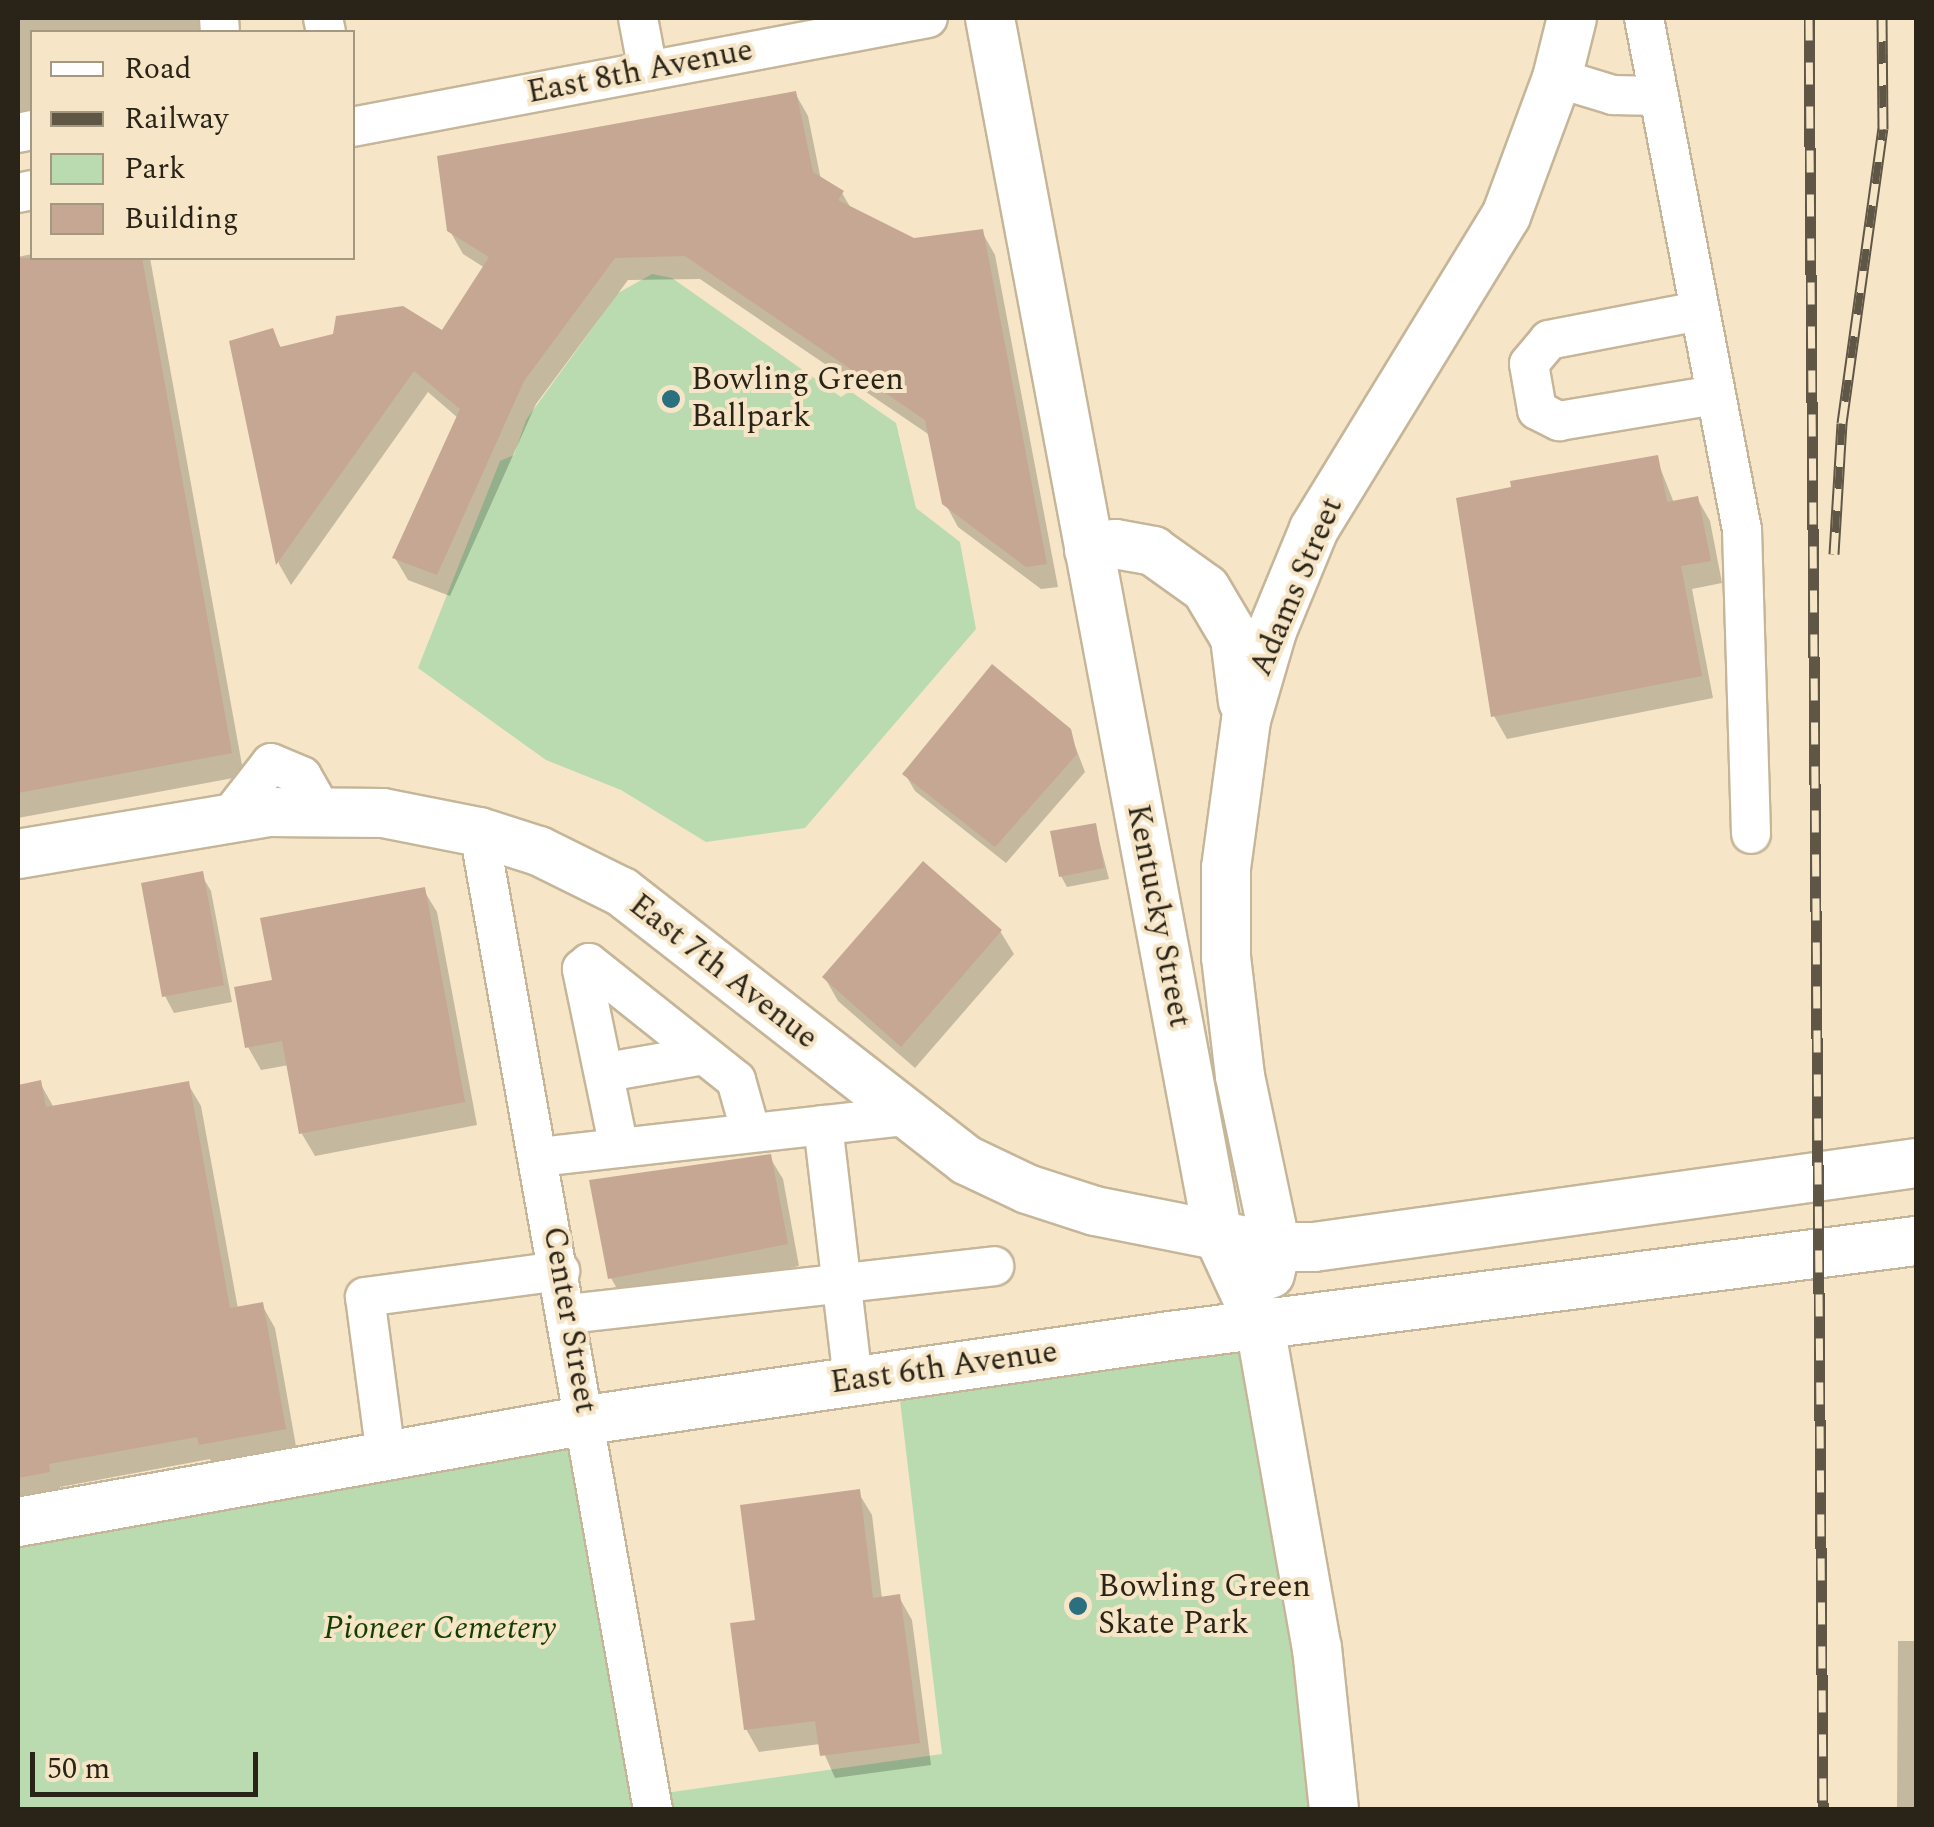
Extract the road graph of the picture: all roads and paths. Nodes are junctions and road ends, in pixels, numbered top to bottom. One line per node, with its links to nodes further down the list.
1 (638, 18): 6 (street)
2 (928, 18): 6 (street, East 8th Avenue)
3 (990, 18): 12 (main road, Kentucky Street)
4 (1572, 18): 7 (main road, Adams Street)
5 (1644, 18): 8 (street)
6 (648, 71): 9 (street, East 8th Avenue)
7 (1558, 78): 8 (street); 13 (main road, Adams Street)
8 (1659, 96): 10 (street)
9 (355, 126)
10 (1699, 311): 11 (street); 11 (street)
11 (1716, 395): 15 (street)
12 (1090, 550): 13 (main road); 25 (main road, Kentucky Street)
13 (1246, 720): 27 (main road, Adams Street)
14 (479, 832): 16 (main road, East 7th Avenue); 19 (main road, East 7th Avenue); 23 (street, Center Street)
15 (1751, 834)
16 (18, 854)
17 (704, 1055): 18 (street); 18 (street); 21 (street)
18 (607, 1072): 22 (street)
19 (902, 1116): 20 (street); 25 (main road, East 7th Avenue)
20 (823, 1125): 21 (street); 30 (street)
21 (752, 1133): 22 (street)
22 (619, 1148): 23 (street)
23 (539, 1157): 29 (street, Center Street)
24 (1916, 1163): 27 (main road)
25 (1218, 1235): 27 (main road, East 7th Avenue); 32 (main road, Kentucky Street)
26 (1896, 1244): 32 (main road, East 6th Avenue)
27 (1276, 1247): 32 (main road, Adams Street)
28 (994, 1266): 30 (street)
29 (560, 1270): 31 (street, Center Street); 35 (street)
30 (841, 1281): 31 (street); 33 (street)
31 (568, 1314): 34 (street, Center Street)
32 (1260, 1326): 33 (main road, East 6th Avenue); 38 (main road, Kentucky Street)
33 (853, 1382): 34 (main road, East 6th Avenue)
34 (588, 1420): 35 (main road, East 6th Avenue); 37 (street, Center Street)
35 (386, 1456): 36 (main road, East 6th Avenue)
36 (18, 1522)
37 (653, 1810)
38 (1334, 1810)

